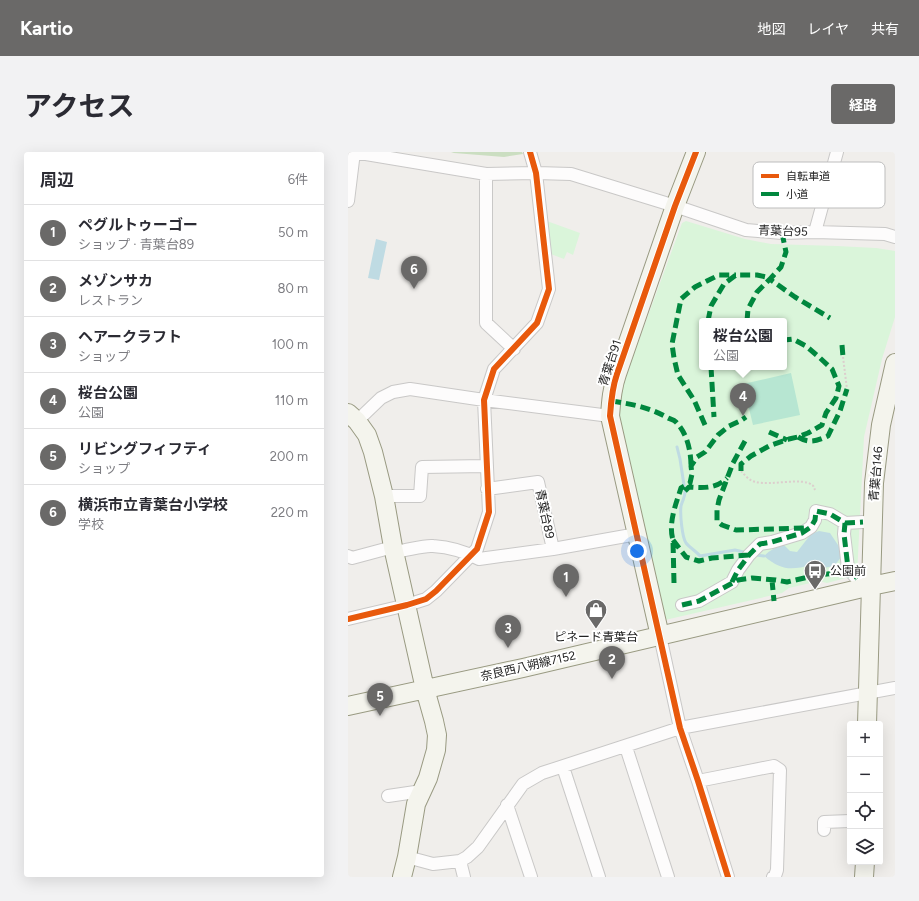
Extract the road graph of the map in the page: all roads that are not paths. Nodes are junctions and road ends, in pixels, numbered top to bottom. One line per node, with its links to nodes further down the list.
1 (354, 152): 7 (street, 青葉台95); 8 (street)
2 (530, 152): 6 (street)
3 (696, 152): 9 (street, 青葉台91)
4 (837, 152): 5 (street)
5 (834, 162)
6 (536, 173): 7 (street, 青葉台95); 9 (street, 青葉台95); 13 (street)
7 (486, 174): 13 (street)
8 (348, 201)
9 (675, 206): 11 (street, 青葉台95); 16 (street, 青葉台91)
10 (822, 208): 11 (street)
11 (815, 232): 12 (street, 青葉台95)
12 (895, 237)
13 (514, 349): 15 (street)
14 (895, 363): 28 (street, 青葉台146)
15 (484, 400): 16 (street); 17 (street); 18 (street)
16 (610, 416): 23 (street, 青葉台91)
17 (352, 417): 20 (street)
18 (486, 466): 19 (street); 20 (street)
19 (487, 489): 25 (street, 青葉台89); 26 (street)
20 (384, 496): 24 (street)
21 (863, 522): 22 (street)
22 (845, 523): 28 (street); 31 (street)
23 (637, 534): 25 (street); 33 (street, 青葉台91)
24 (393, 547): 26 (street); 27 (street); 30 (street)
25 (552, 549): 26 (street)
26 (471, 555): 30 (street)
27 (348, 556)
28 (864, 582): 29 (street, 奈良西八朔線7152); 33 (street, 奈良西八朔線7152); 36 (street, 青葉台146)
29 (895, 582)
30 (406, 605): 32 (street); 35 (street)
31 (682, 605)
32 (348, 619)
33 (660, 636): 35 (street, 奈良西八朔線7152); 39 (street)
34 (895, 688): 36 (street)
35 (425, 690): 37 (street, 奈良西八朔線7152); 43 (street)
36 (867, 694): 38 (street, 青葉台146); 39 (street)
37 (348, 706)
38 (867, 721)
39 (680, 728): 40 (street); 42 (street)
40 (626, 747): 41 (street); 55 (street)
41 (563, 767): 45 (street); 54 (street)
42 (698, 781): 56 (street); 57 (street)
43 (422, 791): 44 (street); 48 (street)
44 (388, 796)
45 (507, 805): 49 (street); 53 (street)
46 (847, 821): 47 (street)
47 (824, 822)
48 (407, 857): 49 (street); 51 (street)
49 (460, 861): 52 (street)
50 (865, 865): 58 (street)
51 (402, 877)
52 (464, 877)
53 (531, 877)
54 (599, 877)
55 (668, 877)
56 (728, 877)
57 (773, 877)
58 (864, 877)

